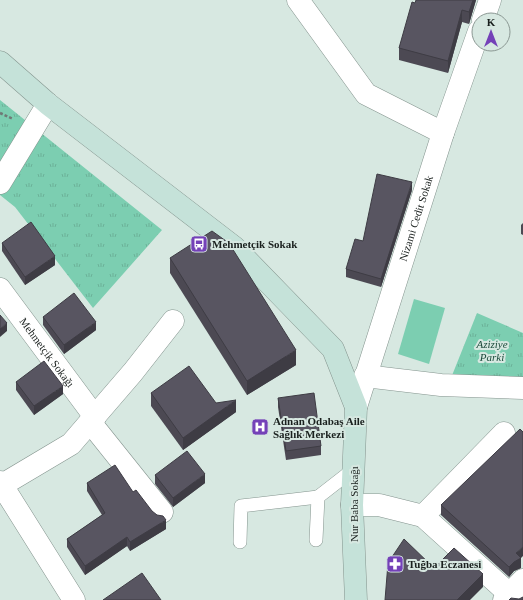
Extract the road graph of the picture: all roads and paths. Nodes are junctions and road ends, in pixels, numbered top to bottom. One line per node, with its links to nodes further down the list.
1 (298, 0): 7 (street)
2 (490, 0): 3 (street)
3 (486, 12)
4 (471, 52): 7 (street, Nizami Cedit Sokak)
5 (0, 62): 6 (main road)
6 (48, 104): 8 (street); 13 (main road)
7 (443, 133): 11 (street, Nizami Cedit Sokak)
8 (0, 183)
9 (0, 289): 14 (street, Mehmetçik Sokağı)
10 (173, 321): 14 (street)
11 (365, 376): 12 (street); 13 (street, Nizami Cedit Sokak)
12 (523, 388)
13 (356, 407): 16 (main road, Nur Baba Sokağı)
14 (92, 420): 17 (street); 20 (street, Mehmetçik Sokağı)
15 (504, 433): 21 (street)
16 (354, 469): 18 (lane); 19 (main road, Nur Baba Sokağı)
17 (1, 484): 25 (street)
18 (318, 497): 22 (lane); 23 (lane)
19 (352, 505): 21 (street); 26 (main road, Nur Baba Sokağı)
20 (162, 512)
21 (423, 516): 24 (street)
22 (316, 540)
23 (240, 542)
24 (513, 594)
25 (74, 600)
26 (356, 600)

